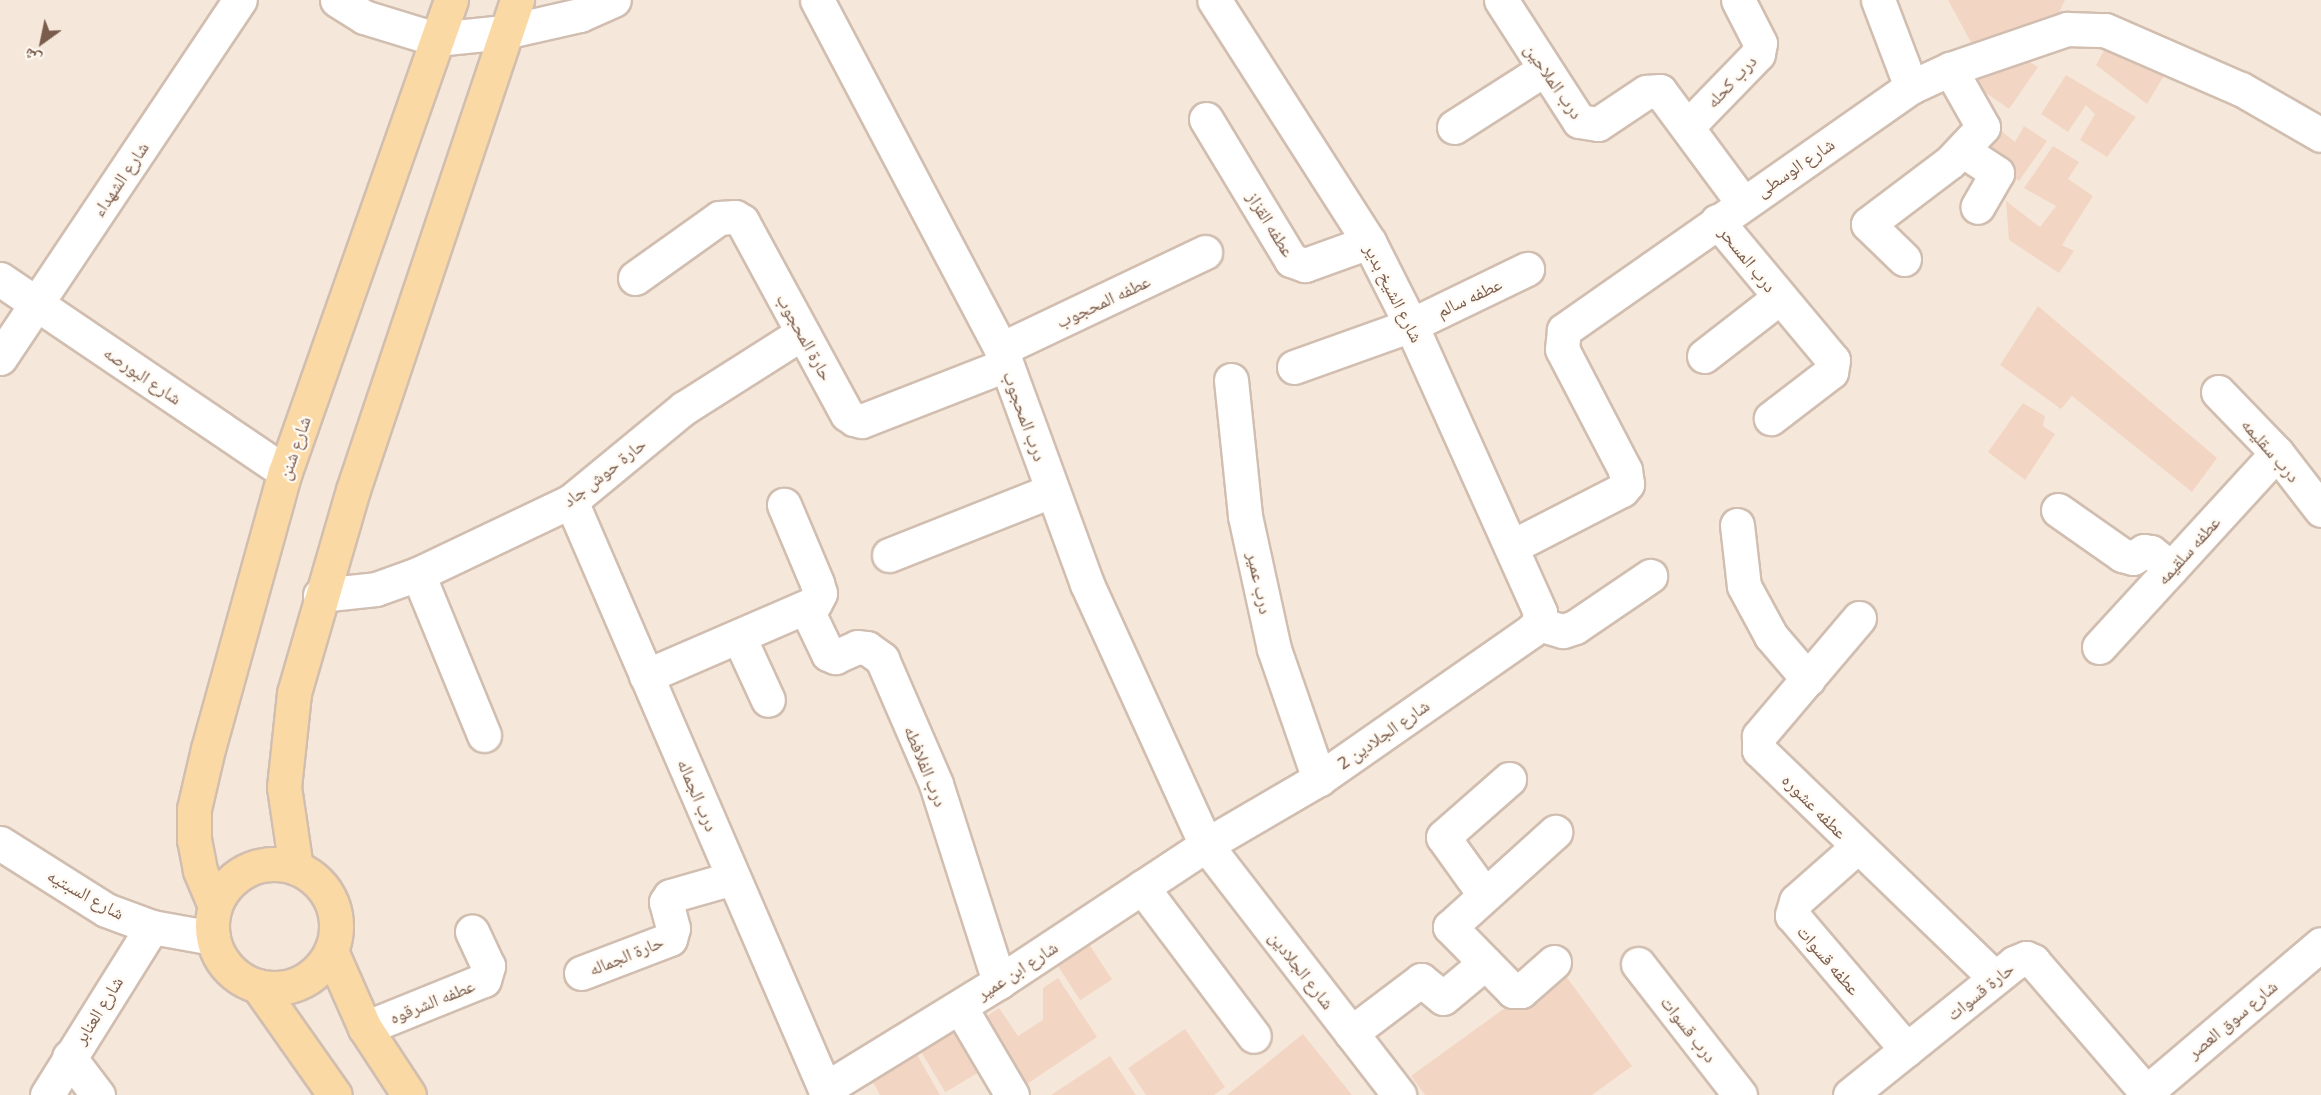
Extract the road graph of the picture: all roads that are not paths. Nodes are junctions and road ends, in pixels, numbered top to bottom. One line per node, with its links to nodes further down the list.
1 (240, 0): 30 (street, شارع الشهداء)
2 (337, 0): 12 (street)
3 (451, 0): 12 (main road, شارع شنن)
4 (517, 0): 11 (main road)
5 (614, 0): 11 (street)
6 (817, 0): 34 (street, درب المحجوب)
7 (1214, 0): 23 (street, شارع الشيخ بدير)
8 (1501, 0): 14 (street, درب الملاحين)
9 (1738, 0): 17 (street, درب كحله)
10 (1878, 0): 15 (street)
11 (505, 32): 12 (street); 53 (main road)
12 (436, 39): 41 (main road, شارع شنن)
13 (1950, 69): 15 (street, شارع الوسطى); 19 (street, شارع الوسطى); 20 (street)
14 (1543, 70): 17 (street, درب الملاحين); 18 (street)
15 (1911, 87): 22 (street, شارع الوسطى)
16 (1206, 119): 23 (street, عطفه القزاز)
17 (1688, 126): 22 (street, درب الملاحين)
18 (1454, 127)
19 (2321, 135)
20 (1962, 150): 21 (street); 25 (street)
21 (1977, 207)
22 (1730, 212): 29 (street, درب المسحر); 48 (street, شارع الوسطى)
23 (1369, 242): 31 (street, شارع الشيخ بدير)
24 (1205, 252): 34 (street, عطفه المحجوب)
25 (1904, 259)
26 (1527, 269): 31 (street, عطفه سالم)
27 (635, 278): 32 (street, حارة المحجوب)
28 (0, 279): 30 (street, شارع البورصه)
29 (1780, 297): 33 (street, درب المسحر); 39 (street, درب المسحر)
30 (36, 303): 35 (street, شارع الشهداء); 41 (street, شارع البورصه)
31 (1411, 325): 36 (street, عطفه سالم); 48 (street, شارع الشيخ بدير)
32 (802, 333): 34 (street, حارة المحجوب); 43 (street, حارة حوش جاد)
33 (1704, 356)
34 (1004, 357): 42 (street, درب المحجوب)
35 (0, 358)
36 (1294, 367)
37 (1231, 380): 63 (street, درب عمير)
38 (2218, 392): 40 (street, درب سقليمه)
39 (1771, 418)
40 (2277, 453): 46 (street, درب سقليمه); 50 (street, عطفه سلقيمه)
41 (285, 472): 73 (main road, شارع شنن)
42 (1051, 491): 49 (street); 67 (street, درب المحجوب)
43 (571, 501): 51 (street, حارة حوش جاد); 59 (street, درب الجماله)
44 (784, 505): 54 (street)
45 (2058, 510): 50 (street)
46 (2321, 510)
47 (1737, 525): 60 (street)
48 (1511, 547): 55 (street, شارع الشيخ بدير)
49 (889, 555)
50 (2171, 568): 58 (street, عطفه سلقيمه)
51 (418, 574): 53 (street, حارة حوش جاد); 62 (street)
52 (1650, 576): 55 (street)
53 (320, 595): 69 (main road)
54 (806, 608): 57 (street); 83 (street, درب الفلافطه)
55 (1537, 615): 63 (street, شارع الجلادين 2)
56 (1859, 618): 60 (street, عطفه عشوره)
57 (739, 637): 59 (street); 61 (street)
58 (2099, 647)
59 (646, 676): 70 (street, درب الجماله)
60 (1809, 680): 68 (street, عطفه عشوره)
61 (768, 700)
62 (484, 735)
63 (1319, 778): 67 (street, شارع الجلادين 2)
64 (1509, 779): 72 (street)
65 (1555, 832): 72 (street)
66 (0, 843): 74 (street, شارع السبتيه)
67 (1206, 845): 71 (street, شارع ابن عمير); 87 (street, شارع الجلادين)
68 (1857, 847): 82 (street, عطفه عشوره); 89 (street, عطفه قسوات)
69 (296, 868): 73 (main road); 77 (main road)
70 (733, 878): 81 (street, حارة الجماله); 91 (street, درب الجماله)
71 (1142, 886): 83 (street, شارع ابن عمير); 88 (street)
72 (1484, 894): 79 (street)
73 (214, 922): 74 (street, شارع السبتيه); 84 (main road)
74 (152, 927): 90 (street, شارع العنابر)
75 (472, 931): 86 (street, عطفه الشرقوه)
76 (2321, 944): 92 (street, شارع سوق العصر)
77 (331, 951): 84 (main road); 86 (main road)
78 (1554, 962): 79 (street)
79 (1485, 963): 87 (street)
80 (1638, 964): 99 (street, درب قسوات)
81 (580, 973)
82 (1995, 978): 89 (street, حارة قسوات); 92 (street, حارة قسوات)
83 (999, 982): 85 (street, شارع ابن عمير)
84 (258, 986): 95 (main road)
85 (960, 1007): 91 (street, شارع ابن عمير); 97 (street)
86 (364, 1028): 96 (main road)
87 (1351, 1033): 98 (street, شارع الجلادين)
88 (1254, 1036)
89 (1907, 1050): 100 (street, حارة قسوات)
90 (69, 1057): 93 (street, شارع العنابر); 94 (street)
91 (848, 1086)
92 (2145, 1094)
93 (47, 1095)
94 (98, 1095)
95 (336, 1095)
96 (409, 1095)
97 (1012, 1095)
98 (1399, 1095)
99 (1740, 1095)
100 (1850, 1095)

